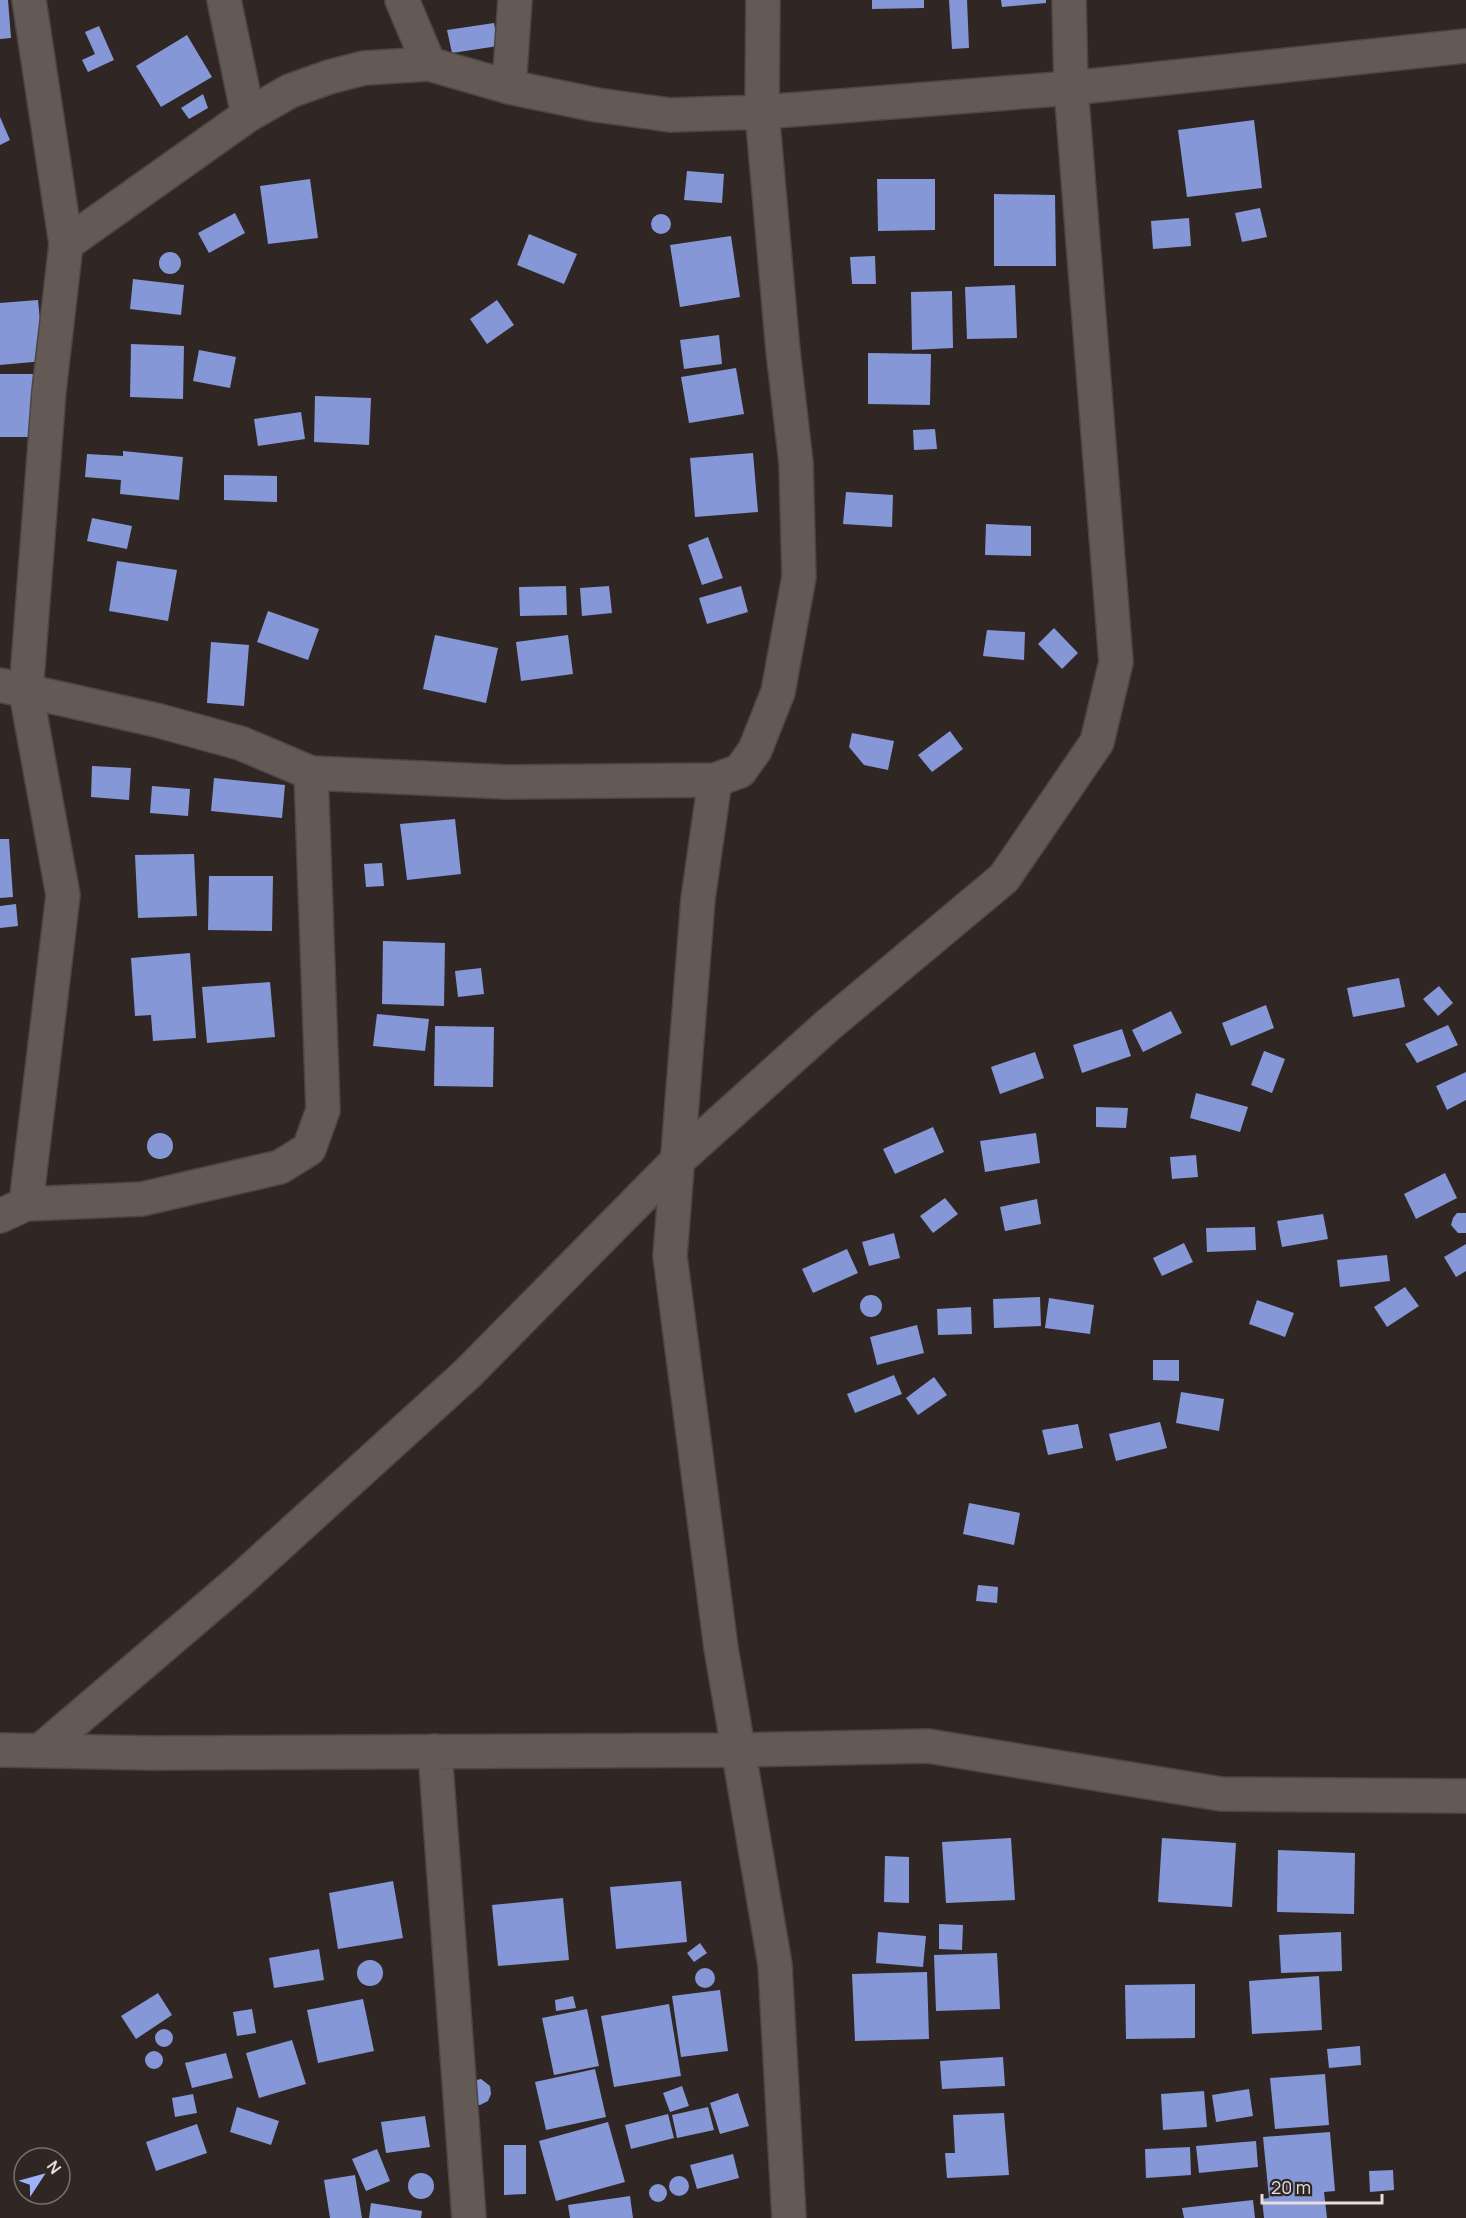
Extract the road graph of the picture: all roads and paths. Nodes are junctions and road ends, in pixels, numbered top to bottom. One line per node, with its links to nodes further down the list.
1 (29, 0): 13 (street)
2 (224, 0): 12 (street)
3 (402, 0): 8 (street)
4 (515, 0): 9 (street)
5 (763, 0): 11 (street)
6 (1069, 0): 10 (street)
7 (1466, 46): 10 (street)
8 (429, 64): 9 (street); 12 (street)
9 (509, 87): 11 (street)
10 (1071, 88): 11 (street); 17 (street)
11 (762, 112): 16 (street)
12 (248, 115): 13 (street)
13 (66, 244): 14 (street)
14 (13, 689): 15 (street); 18 (street)
15 (311, 773): 16 (street); 18 (street)
16 (715, 780): 17 (street)
17 (677, 1161): 20 (street); 21 (street)
18 (13, 1210)
19 (0, 1750): 20 (street)
20 (40, 1750): 22 (street)
21 (739, 1750): 22 (street); 23 (street); 25 (street)
22 (435, 1751): 24 (street)
23 (1466, 1796)
24 (469, 2218)
25 (789, 2218)

